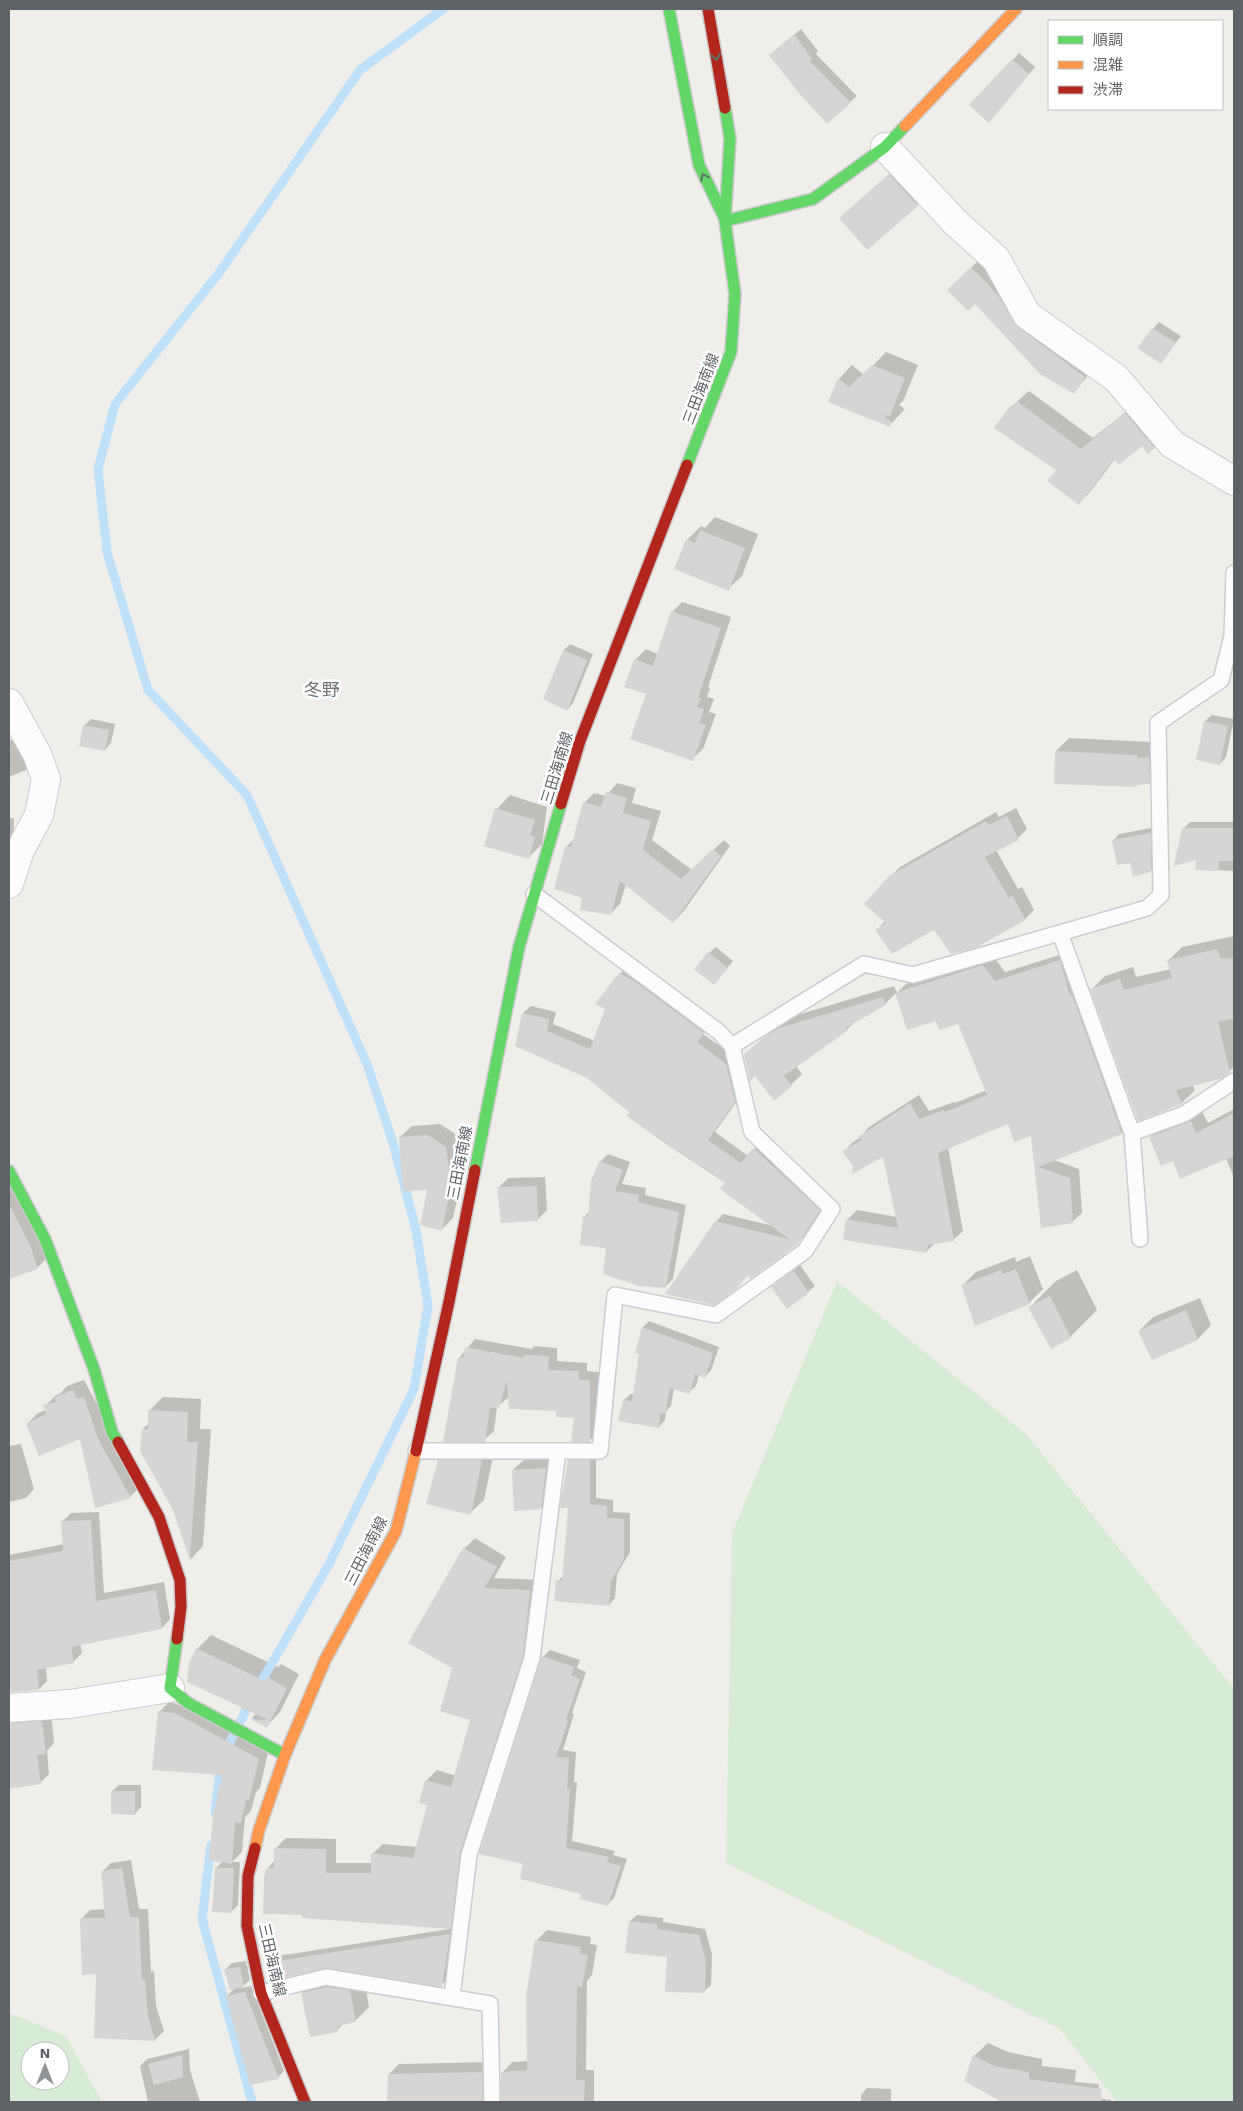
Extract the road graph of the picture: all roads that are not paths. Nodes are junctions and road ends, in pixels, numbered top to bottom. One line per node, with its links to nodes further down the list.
1 (670, 9): 5 (main road, 三田海南線, one-way to 1)
2 (708, 9): 5 (main road, 三田海南線, one-way to 5)
3 (1016, 9): 4 (main road)
4 (886, 147): 5 (main road); 6 (street)
5 (725, 221): 10 (main road, 三田海南線)
6 (1234, 481)
7 (1234, 573): 11 (lane)
8 (9, 702): 9 (street)
9 (9, 884)
10 (534, 894): 12 (lane); 17 (main road, 三田海南線)
11 (1060, 933): 12 (lane); 14 (lane)
12 (732, 1046): 18 (lane)
13 (1234, 1081): 14 (lane)
14 (1132, 1133): 16 (lane)
15 (9, 1171): 19 (main road)
16 (1140, 1239)
17 (416, 1451): 18 (lane); 21 (main road, 三田海南線)
18 (558, 1451): 23 (lane)
19 (170, 1688): 20 (street); 21 (main road)
20 (9, 1708)
21 (285, 1754): 22 (main road, 三田海南線)
22 (261, 1993): 23 (lane); 24 (main road, 三田海南線)
23 (452, 1997): 25 (lane)
24 (305, 2102)
25 (492, 2102)

